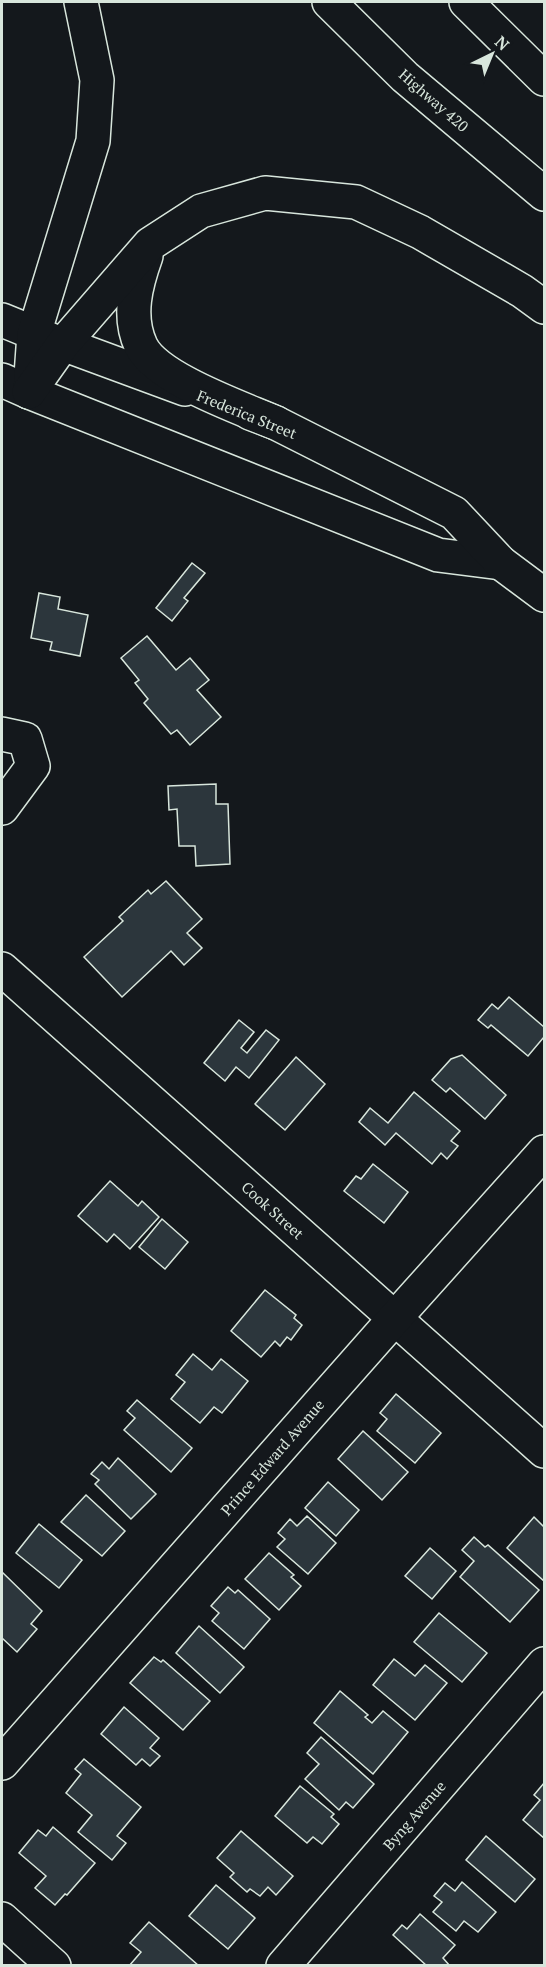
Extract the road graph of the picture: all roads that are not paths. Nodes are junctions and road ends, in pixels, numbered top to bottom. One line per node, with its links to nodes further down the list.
1 (81, 2): 9 (main road)
2 (329, 2): 5 (main road, Highway 420)
3 (466, 2): 4 (main road)
4 (544, 79)
5 (544, 194)
6 (150, 244): 7 (main road); 9 (main road); 11 (main road)
7 (544, 307)
8 (2, 320): 9 (main road, Frederica Street)
9 (48, 339): 10 (main road); 11 (main road, Frederica Street)
10 (15, 386): 12 (main road, Frederica Street)
11 (276, 423): 12 (main road, Frederica Street)
12 (501, 563): 13 (main road, Frederica Street)
13 (544, 595)
14 (2, 734): 15 (main road)
15 (2, 808)
16 (2, 969): 18 (main road, Cook Street)
17 (544, 1152): 18 (main road, Prince Edward Avenue)
18 (394, 1318): 19 (main road, Cook Street); 21 (main road, Prince Edward Avenue)
19 (544, 1451)
20 (544, 1664): 24 (main road, Byng Avenue)
21 (2, 1763)
22 (2, 1919): 23 (main road)
23 (54, 1965)
24 (283, 1965)

